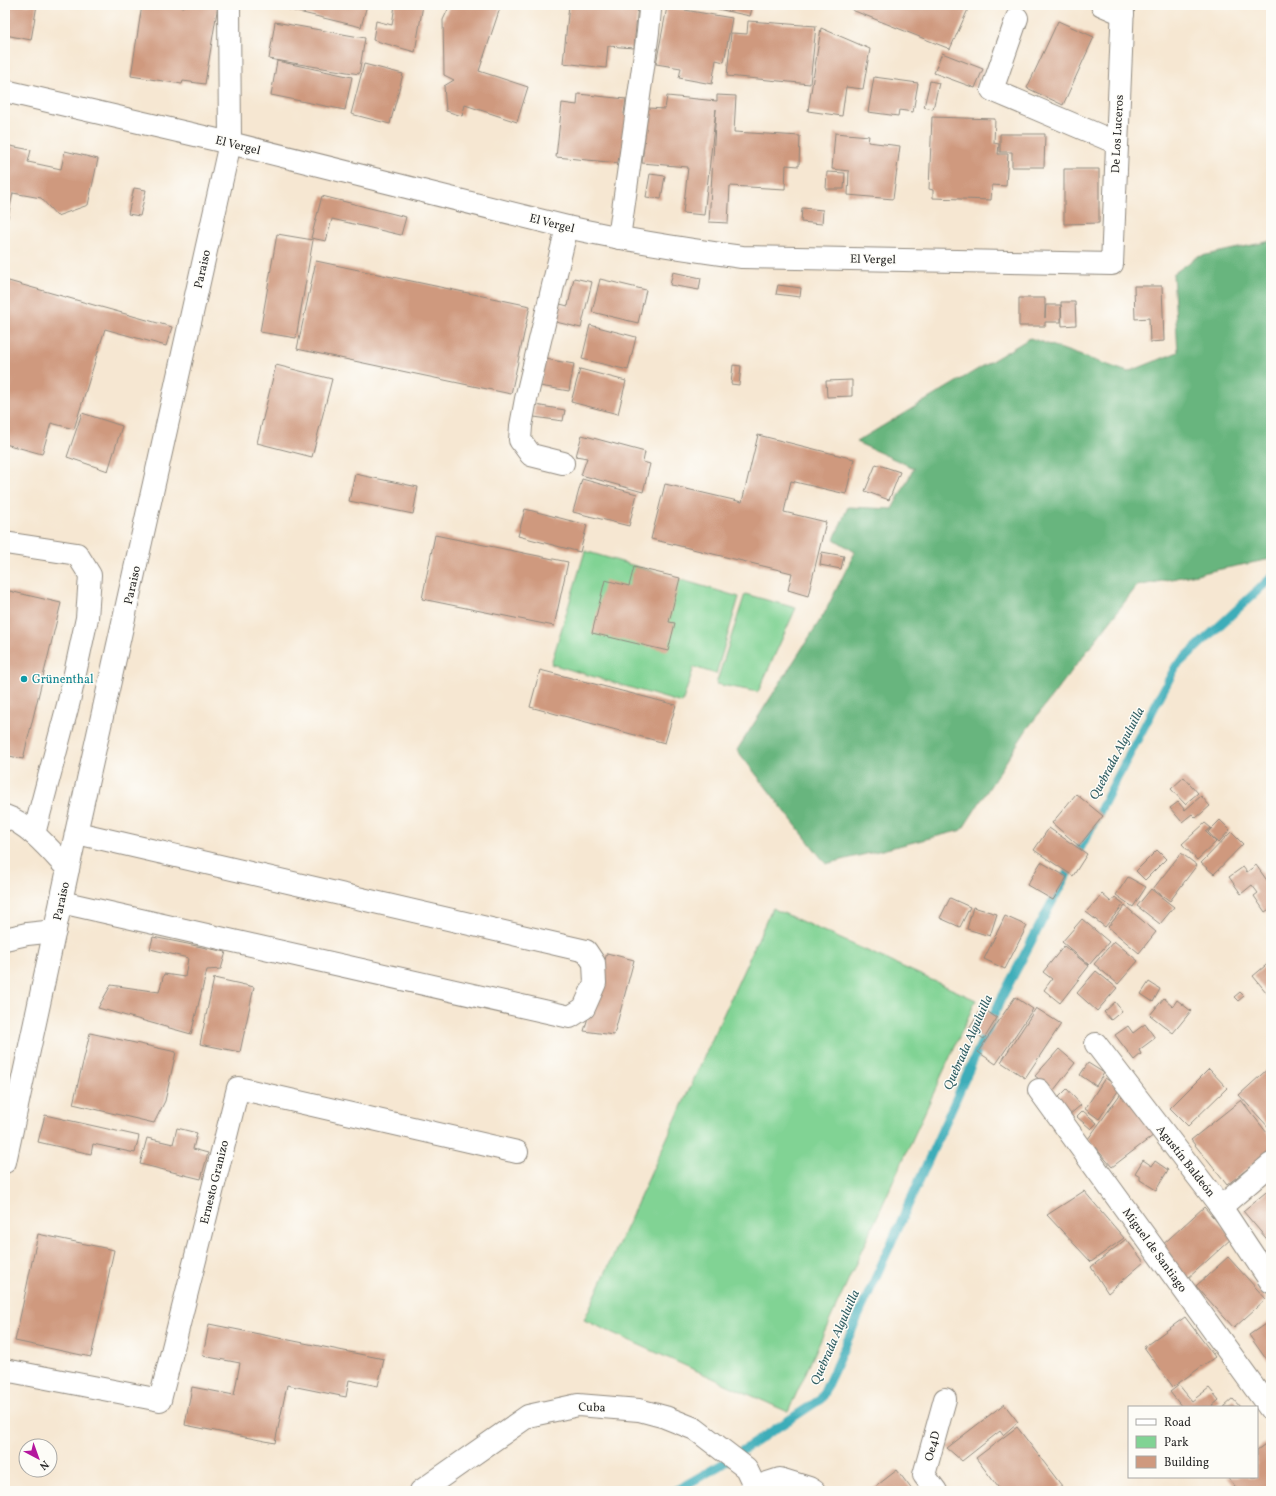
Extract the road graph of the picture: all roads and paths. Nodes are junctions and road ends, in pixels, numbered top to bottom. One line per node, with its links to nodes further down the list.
1 (229, 5): 7 (street, Paraiso)
2 (648, 5): 10 (street)
3 (1102, 5): 4 (street)
4 (1123, 10): 8 (street, De Los Luceros)
5 (1017, 18): 8 (street)
6 (5, 91): 7 (street, El Vergel)
7 (230, 143): 9 (street, El Vergel); 15 (street, Paraiso)
8 (1117, 143): 11 (street, De Los Luceros)
9 (567, 227): 10 (street, El Vergel); 12 (street)
10 (619, 238): 11 (street, El Vergel)
11 (1112, 264)
12 (563, 463)
13 (5, 543): 16 (street)
14 (5, 816): 16 (street)
15 (77, 833): 17 (street, Paraiso); 18 (street)
16 (34, 834): 17 (street)
17 (68, 869): 18 (street, Paraiso)
18 (61, 902): 19 (street, Paraiso)
19 (55, 931): 20 (street); 24 (street, Paraiso)
20 (5, 939)
21 (1096, 1044): 26 (street, Agustín Baldeón)
22 (1039, 1090): 30 (street, Miguel de Santiago)
23 (517, 1152): 28 (street, Ernesto Granizo)
24 (5, 1162)
25 (1271, 1164): 26 (street)
26 (1221, 1207): 27 (street, Agustín Baldeón)
27 (1271, 1282)
28 (5, 1370)
29 (945, 1398): 34 (street, Oe4D)
30 (1271, 1410)
31 (755, 1489): 32 (street, Cuba); 33 (street)
32 (421, 1491)
33 (814, 1491)
34 (936, 1491)

